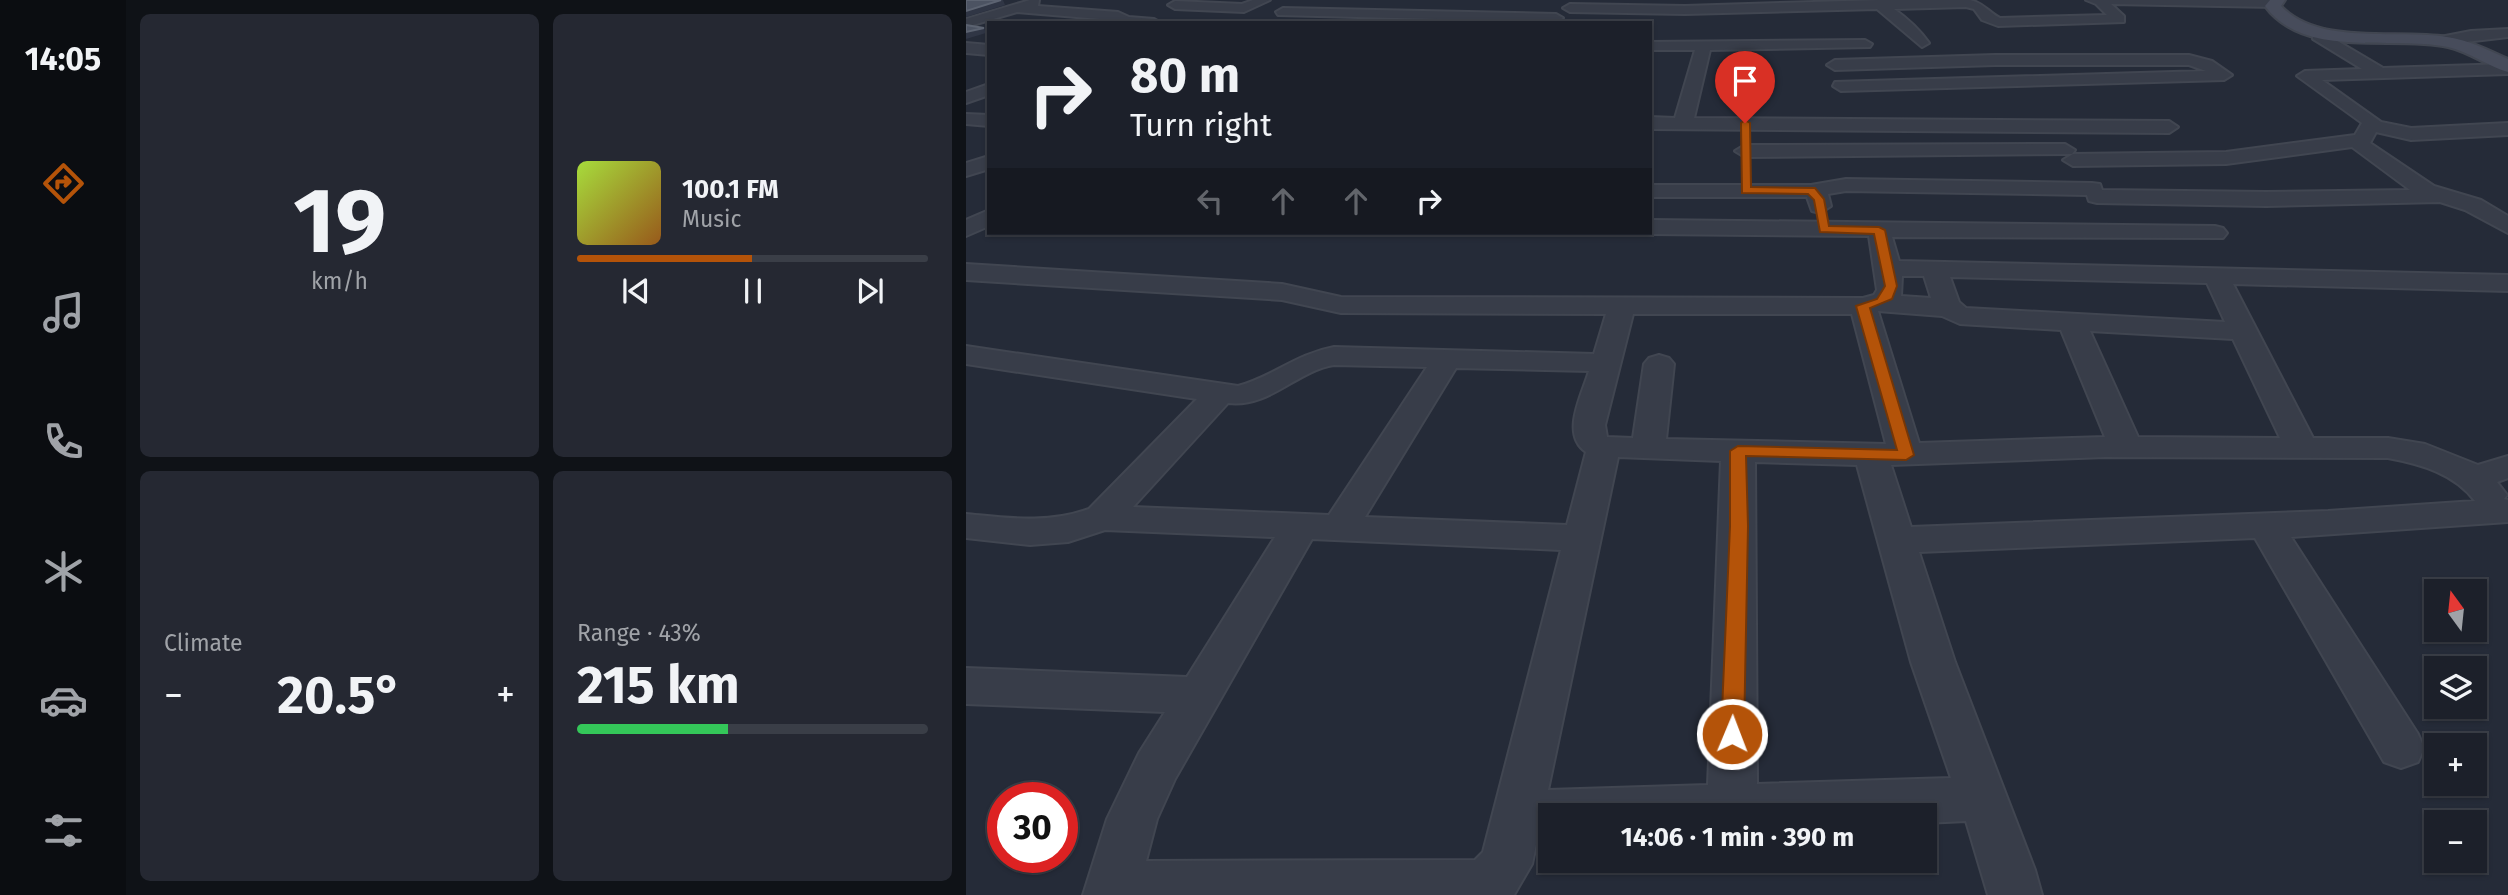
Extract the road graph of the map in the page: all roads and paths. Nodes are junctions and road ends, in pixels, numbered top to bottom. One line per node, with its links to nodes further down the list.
1 (1264, 0): 10 (street)
2 (1310, 0): 20 (street)
3 (1591, 0): 11 (street)
4 (2091, 0): 5 (street)
5 (2099, 0): 7 (street); 9 (street)
6 (1036, 1): 13 (street)
7 (2276, 2): 23 (street)
8 (1124, 4): 15 (street)
9 (1879, 4): 14 (street); 16 (street)
10 (1175, 5)
11 (1570, 8): 18 (street); 20 (street)
12 (966, 9): 13 (street)
13 (1005, 11): 15 (street); 22 (street)
14 (1892, 13): 16 (street); 26 (street)
15 (1090, 14): 21 (street)
16 (1791, 14): 18 (street); 29 (street)
17 (1206, 18): 19 (street)
18 (1639, 18)
19 (1250, 20)
20 (1553, 20)
21 (1118, 21)
22 (966, 23)
23 (2325, 33): 25 (street); 37 (street)
24 (2508, 33): 25 (street)
25 (2440, 41): 36 (street)
26 (1902, 43)
27 (1882, 44): 29 (street)
28 (1652, 46): 32 (street)
29 (1817, 46): 32 (street); 35 (street)
30 (2015, 47): 34 (street)
31 (966, 48): 33 (street)
32 (1703, 48): 44 (street)
33 (987, 50)
34 (2032, 61): 35 (street); 38 (street); 38 (street)
35 (1835, 65): 39 (street)
36 (2508, 67): 37 (street)
37 (2381, 75): 50 (street)
38 (2054, 80): 39 (street)
39 (1841, 94): 40 (street); 46 (street)
40 (1884, 103)
41 (966, 119): 42 (street)
42 (987, 121)
43 (1652, 123): 44 (street)
44 (1683, 123): 45 (street)
45 (1745, 123): 46 (street); 51 (street)
46 (1842, 124): 47 (street)
47 (2048, 125): 48 (street); 52 (street)
48 (2169, 127)
49 (2508, 129): 50 (street)
50 (2366, 133): 52 (street); 59 (street)
51 (1745, 151): 52 (street); 55 (street)
52 (2069, 155): 58 (street)
53 (987, 163): 54 (street)
54 (966, 170)
55 (1746, 190): 56 (street); 57 (street)
56 (1652, 191)
57 (1811, 191): 58 (street); 64 (street)
58 (2095, 192): 59 (street); 66 (street)
59 (2440, 196): 61 (street)
60 (987, 218): 63 (street)
61 (2508, 226)
62 (1652, 227): 64 (street)
63 (966, 229)
64 (1824, 229): 65 (street)
65 (1879, 230): 66 (street); 68 (street)
66 (2123, 233): 67 (street)
67 (2215, 233)
68 (1887, 268): 69 (street); 73 (street)
69 (1935, 270): 71 (street); 75 (street)
70 (966, 272): 74 (street)
71 (2216, 276): 72 (street); 77 (street)
72 (2508, 283)
73 (1872, 304): 74 (street); 75 (street); 88 (street)
74 (1622, 305): 80 (street)
75 (1948, 307): 76 (street)
76 (2072, 323): 77 (street); 84 (street)
77 (2244, 331): 85 (street)
78 (966, 355): 82 (street)
79 (1448, 358): 80 (street); 82 (street); 95 (street)
80 (1606, 363): 83 (street)
81 (1659, 364): 86 (street)
82 (1219, 394): 92 (street)
83 (1604, 447): 86 (street); 96 (street)
84 (2126, 447): 85 (street); 88 (street)
85 (2301, 447): 90 (street)
86 (1648, 449): 87 (street)
87 (1738, 451): 88 (street); 102 (street)
88 (1889, 455): 97 (street)
89 (2508, 467): 90 (street)
90 (2475, 477): 91 (street)
91 (2506, 513): 94 (street)
92 (1102, 519): 93 (street); 95 (street)
93 (966, 526)
94 (2266, 526): 97 (street); 100 (street)
95 (1320, 527): 96 (street); 99 (street)
96 (1582, 537): 105 (street)
97 (1896, 540): 101 (street)
98 (966, 686): 99 (street)
99 (1199, 695): 107 (street)
100 (2400, 748)
101 (1983, 799): 103 (street); 109 (street)
102 (1732, 803)
103 (1840, 803)
104 (1538, 812): 105 (street)
105 (1518, 813): 106 (street)
106 (1449, 891): 108 (street)
107 (1110, 895)
108 (1119, 895)
109 (2015, 895)

